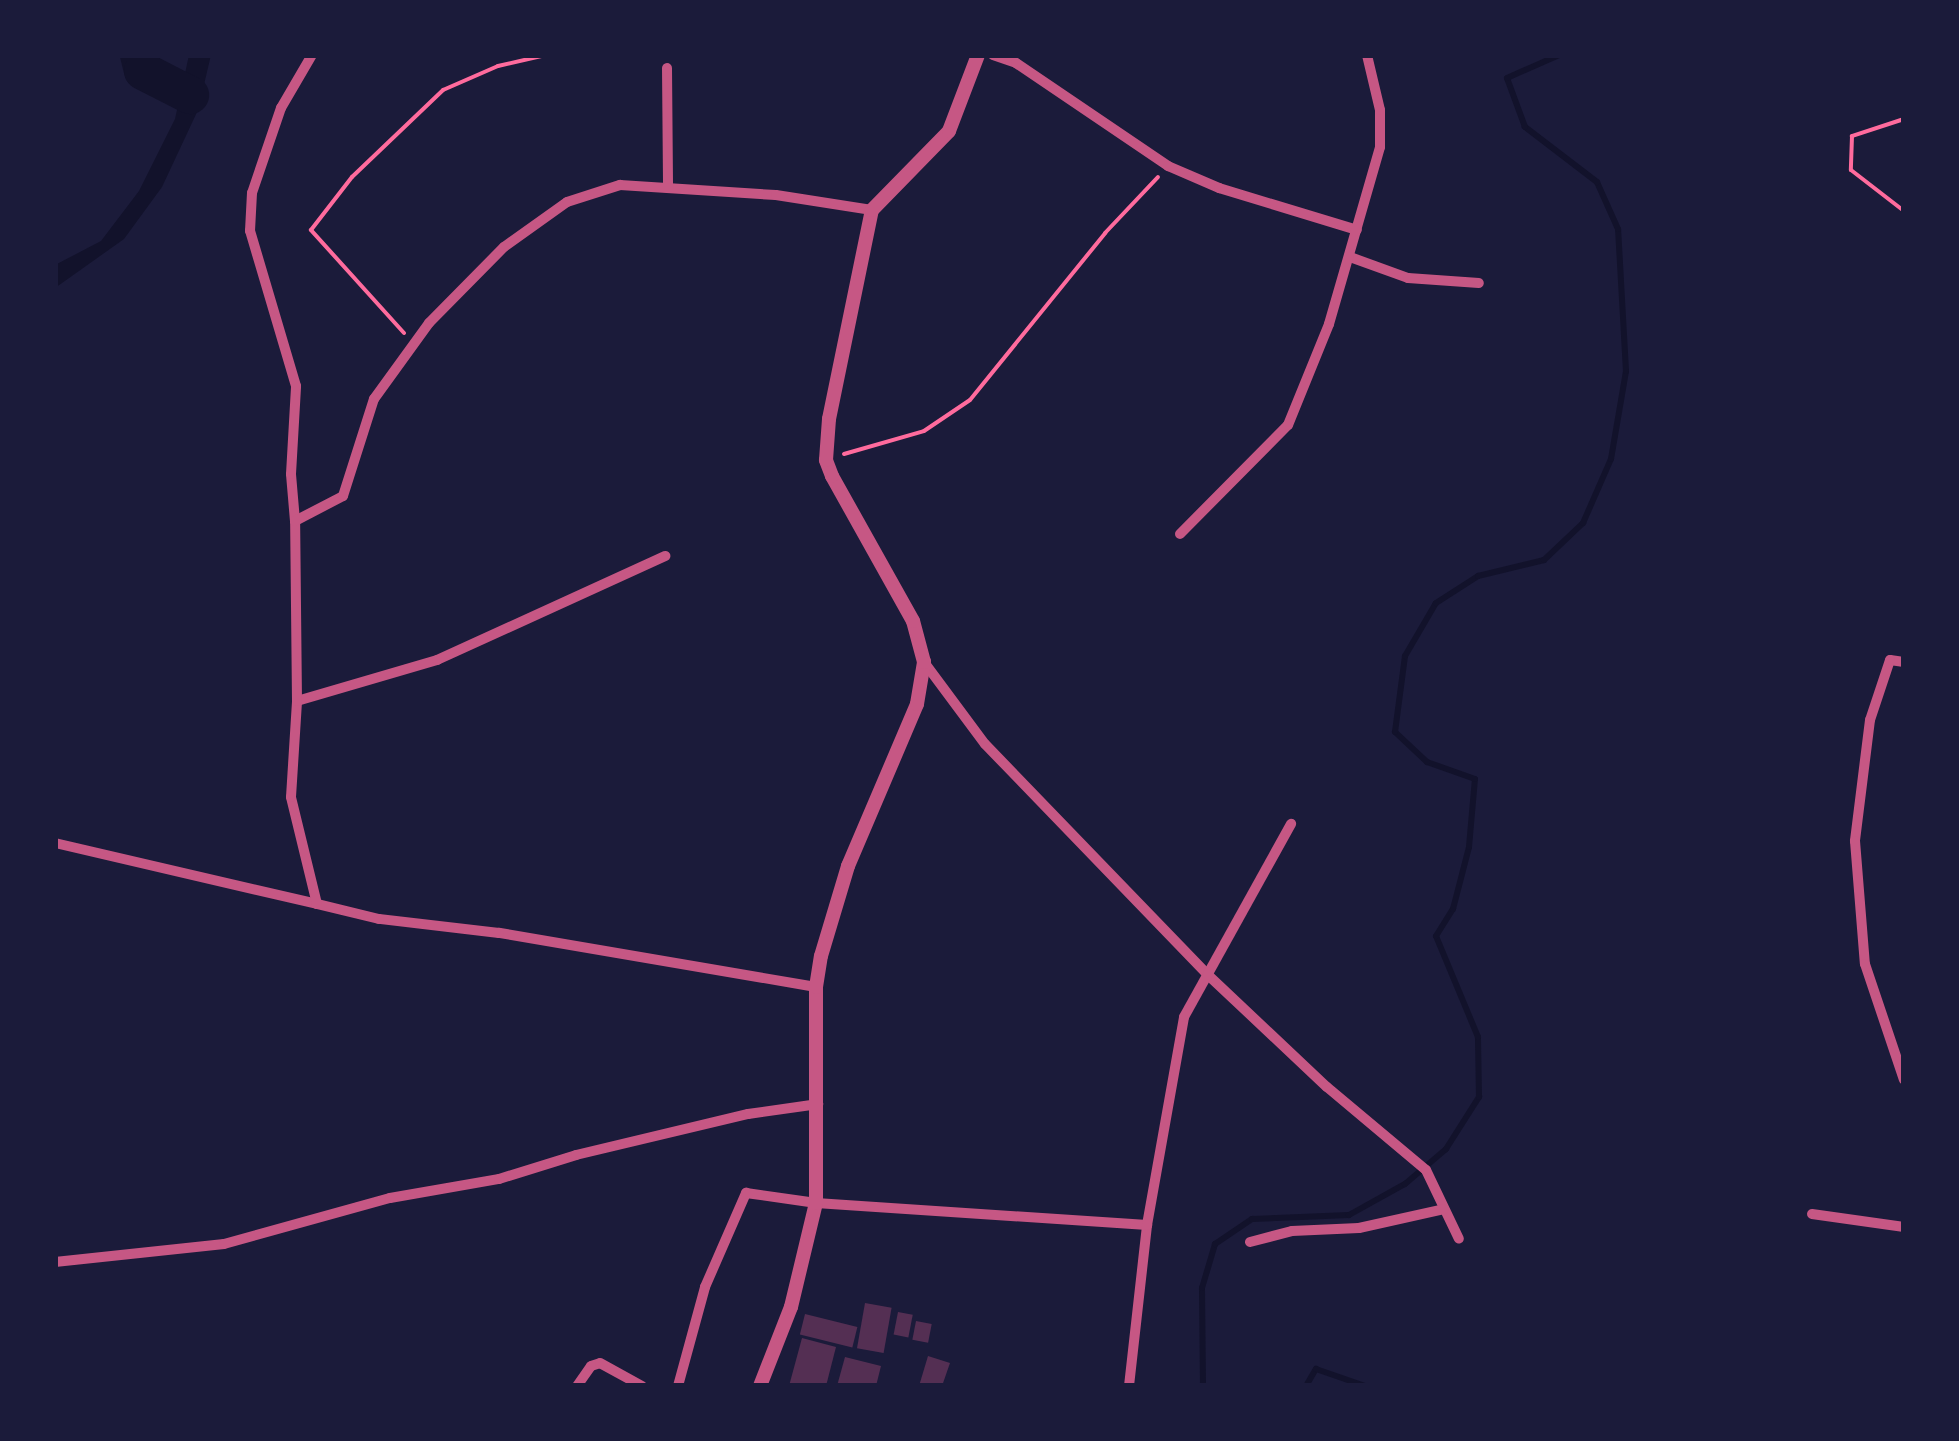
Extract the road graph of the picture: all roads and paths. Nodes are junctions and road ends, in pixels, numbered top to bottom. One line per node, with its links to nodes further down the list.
1 (312, 55): 17 (street)
2 (546, 55): 15 (path)
3 (978, 55): 10 (street)
4 (993, 55): 8 (street)
5 (1367, 55): 12 (street)
6 (668, 68): 9 (street)
7 (1904, 119): 11 (path)
8 (1168, 166): 12 (street); 16 (path)
9 (668, 188): 10 (street); 15 (street)
10 (872, 210): 16 (street)
11 (1904, 212)
12 (1358, 230): 13 (street)
13 (1350, 257): 14 (street); 18 (street)
14 (1480, 283)
15 (414, 344): 17 (street)
16 (826, 460): 20 (street)
17 (295, 521): 22 (street)
18 (1180, 534)
19 (665, 556): 22 (street)
20 (924, 662): 26 (street); 27 (street)
21 (1904, 662): 28 (street)
22 (297, 701): 25 (street)
23 (1290, 824): 26 (street)
24 (55, 843): 25 (street)
25 (317, 904): 27 (street)
26 (1208, 975): 31 (street); 33 (street)
27 (816, 986): 29 (street)
28 (1904, 1080)
29 (818, 1104): 30 (street); 37 (street)
30 (816, 1203): 33 (street); 40 (street); 41 (street)
31 (1444, 1208): 35 (street); 36 (street)
32 (1812, 1214): 34 (street)
33 (1148, 1225): 42 (street)
34 (1904, 1227)
35 (1458, 1239)
36 (1250, 1242)
37 (55, 1262)
38 (578, 1386): 39 (street)
39 (642, 1386)
40 (678, 1386)
41 (760, 1386)
42 (1129, 1386)

